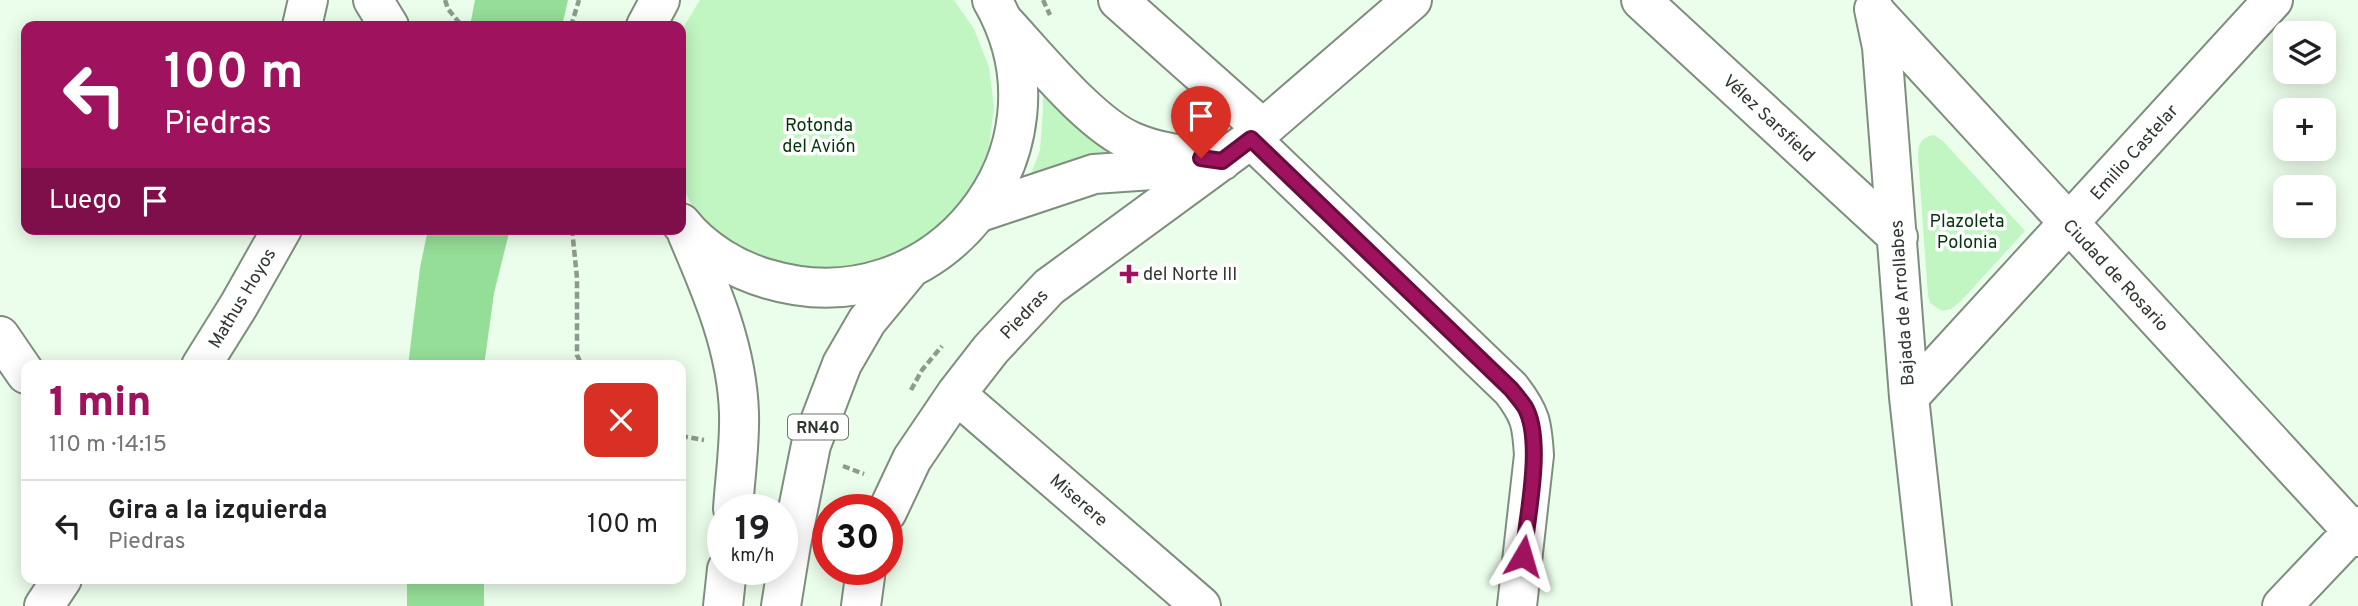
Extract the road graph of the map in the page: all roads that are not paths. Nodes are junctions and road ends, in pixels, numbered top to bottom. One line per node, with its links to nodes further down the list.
1 (308, 0): 9 (main road)
2 (373, 0): 10 (main road)
3 (1118, 0): 11 (main road)
4 (1412, 0): 11 (main road, Piedras)
5 (1641, 0): 18 (main road, Vélez Sarsfield)
6 (2273, 0): 13 (main road, Emilio Castelar)
7 (1873, 6): 13 (main road, Ciudad de Rosario); 18 (main road, Bajada de Arrollabes)
8 (998, 11): 11 (main road); 12 (main road, RN40)
9 (303, 21)
10 (386, 21)
11 (1238, 149): 12 (main road); 24 (main road, Piedras); 37 (main road)
12 (980, 212): 19 (main road, RN40)
13 (2068, 224): 25 (main road, Emilio Castelar); 28 (main road, Ciudad de Rosario)
14 (686, 228): 19 (main road)
15 (686, 232): 26 (main road)
16 (260, 235): 20 (main road)
17 (279, 235): 20 (main road, Mathus Hoyos)
18 (1898, 237): 25 (main road, Bajada de Arrollabes)
19 (909, 270): 34 (main road, RN40)
20 (249, 289): 22 (main road, Mathus Hoyos)
21 (0, 336): 23 (main road)
22 (205, 360)
23 (21, 367)
24 (956, 394): 27 (main road, Piedras); 36 (main road, Miserere)
25 (1909, 397): 38 (main road, Bajada de Arrollabes)
26 (734, 494)
27 (879, 494)
28 (2356, 532): 39 (main road)
29 (59, 584): 32 (main road)
30 (725, 585): 33 (main road)
31 (864, 585): 35 (main road)
32 (44, 606)
33 (723, 606)
34 (780, 606)
35 (861, 606)
36 (1201, 606)
37 (1517, 606)
38 (1932, 606)
39 (2282, 606)

